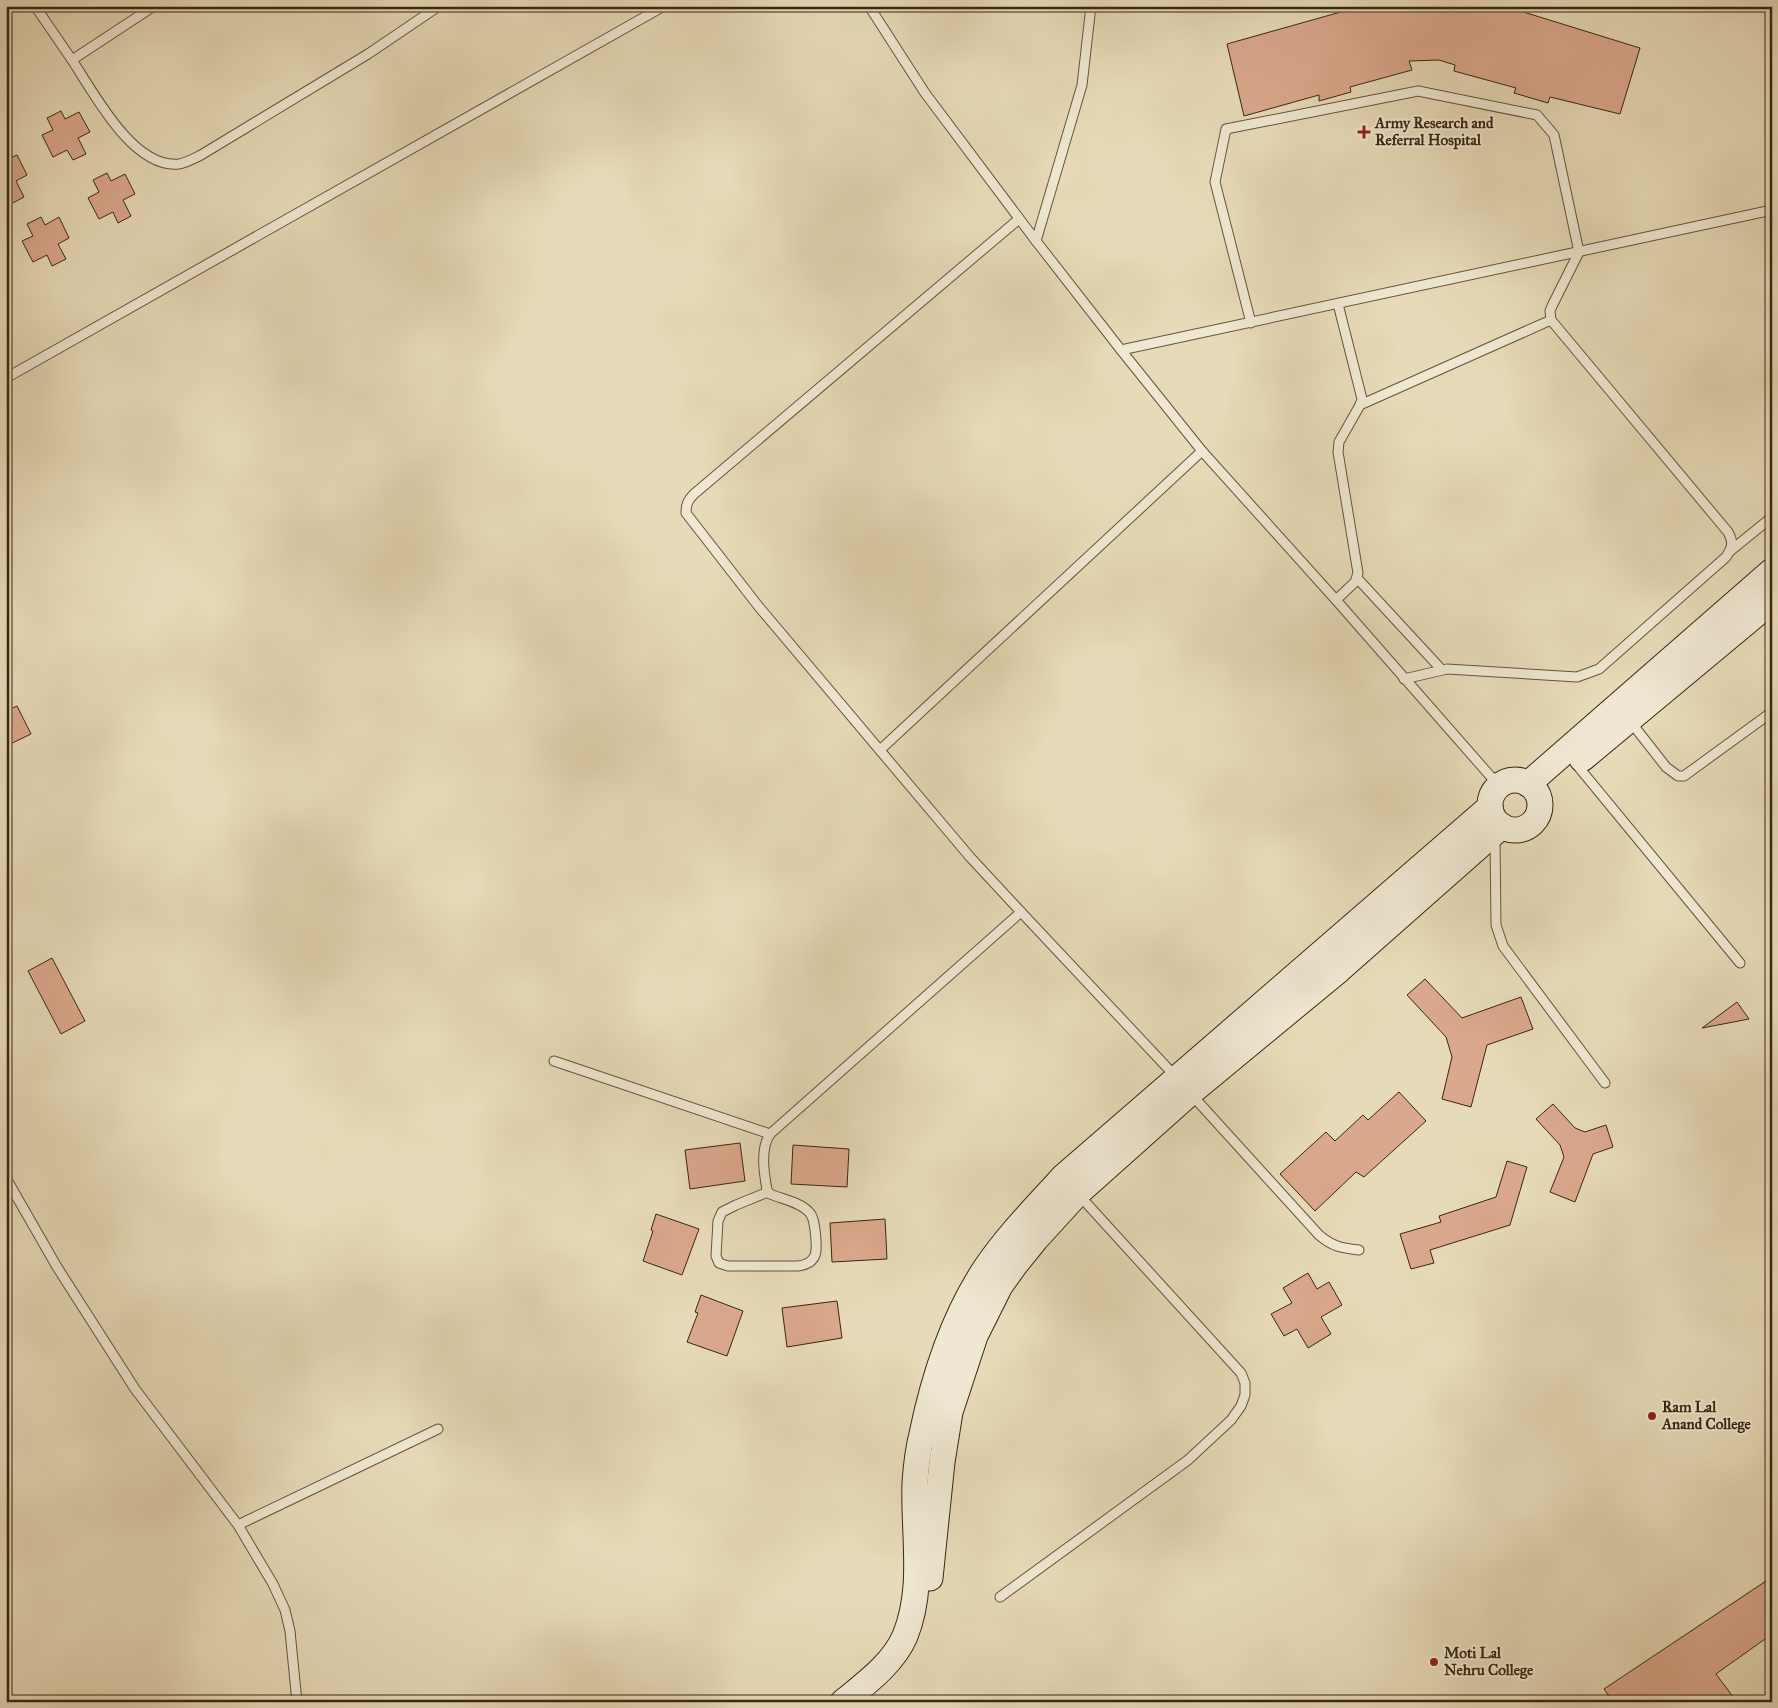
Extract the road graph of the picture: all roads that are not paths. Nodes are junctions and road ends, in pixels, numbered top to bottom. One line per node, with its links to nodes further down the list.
1 (34, 6): 7 (lane)
2 (154, 6): 7 (lane)
3 (439, 6): 7 (lane)
4 (664, 6): 16 (lane)
5 (869, 6): 9 (lane)
6 (1091, 6): 10 (lane)
7 (72, 60)
8 (1772, 210): 11 (lane)
9 (1019, 219): 10 (lane); 29 (lane)
10 (1036, 242): 15 (lane)
11 (1579, 252): 12 (lane); 13 (lane); 14 (lane)
12 (1338, 304): 14 (lane); 17 (lane)
13 (1551, 320): 17 (lane); 20 (lane)
14 (1251, 323): 15 (lane)
15 (1120, 350): 18 (lane)
16 (6, 378)
17 (1360, 405): 22 (lane)
18 (1202, 451): 23 (lane); 29 (lane)
19 (1772, 517): 20 (lane)
20 (1729, 552): 25 (lane)
21 (1772, 571): 31 (main road)
22 (1357, 578): 23 (lane); 25 (lane)
23 (1336, 600): 26 (lane)
24 (1772, 600): 28 (main road)
25 (1441, 670): 26 (lane)
26 (1404, 679): 32 (lane)
27 (1772, 712): 28 (lane)
28 (1629, 720): 30 (main road)
29 (880, 750): 33 (lane)
30 (1576, 764): 31 (main road); 34 (lane)
31 (1533, 790): 32 (main road); 32 (main road)
32 (1496, 813): 36 (lane); 37 (main road)
33 (1021, 912): 37 (lane); 38 (lane)
34 (1740, 963)
35 (554, 1061): 38 (lane)
36 (1604, 1083)
37 (1184, 1086): 40 (main road); 42 (lane)
38 (770, 1134): 41 (lane)
39 (6, 1178): 44 (lane)
40 (1070, 1185): 45 (lane); 46 (main road)
41 (768, 1192): 41 (lane)
42 (1359, 1250)
43 (438, 1429): 44 (lane)
44 (238, 1525): 47 (lane)
45 (1000, 1597)
46 (921, 1600): 48 (main road); 49 (main road)
47 (297, 1702)
48 (843, 1702)
49 (868, 1702)

